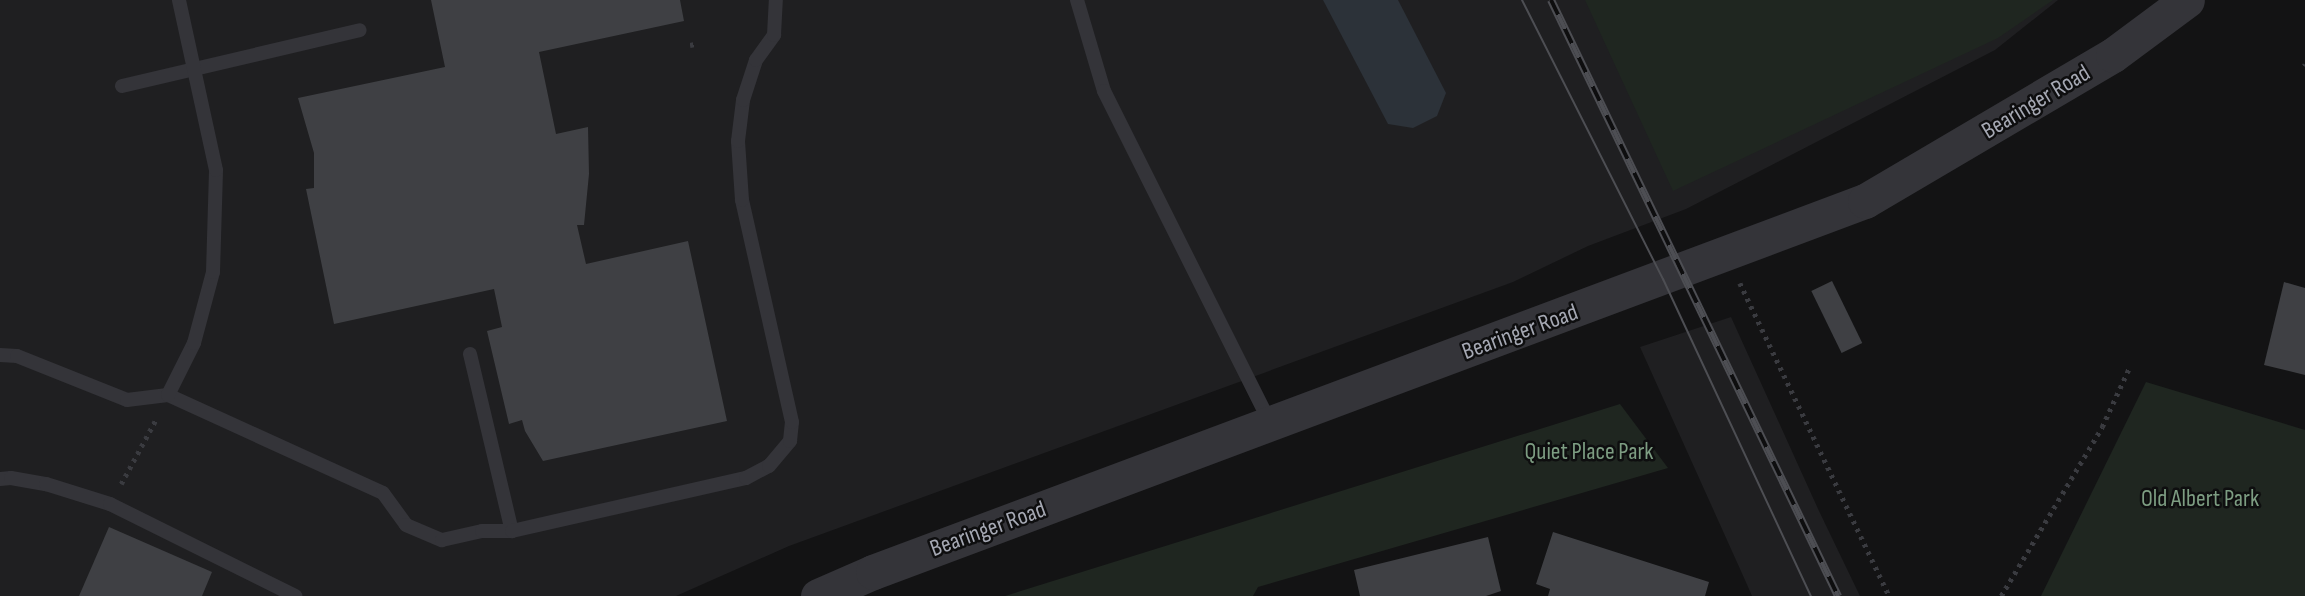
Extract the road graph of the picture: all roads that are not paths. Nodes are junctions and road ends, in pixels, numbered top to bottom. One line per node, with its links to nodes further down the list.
1 (179, 0): 6 (lane)
2 (776, 0): 13 (lane)
3 (1077, 0): 11 (lane)
4 (2187, 0): 11 (street, Bearinger Road)
5 (360, 30): 6 (lane)
6 (195, 69): 7 (lane); 10 (lane)
7 (122, 86)
8 (470, 354): 13 (lane)
9 (0, 355): 10 (lane)
10 (168, 395): 13 (lane)
11 (1271, 425): 15 (street, Bearinger Road)
12 (0, 479): 14 (lane)
13 (512, 531)
14 (295, 596)
15 (818, 596)

